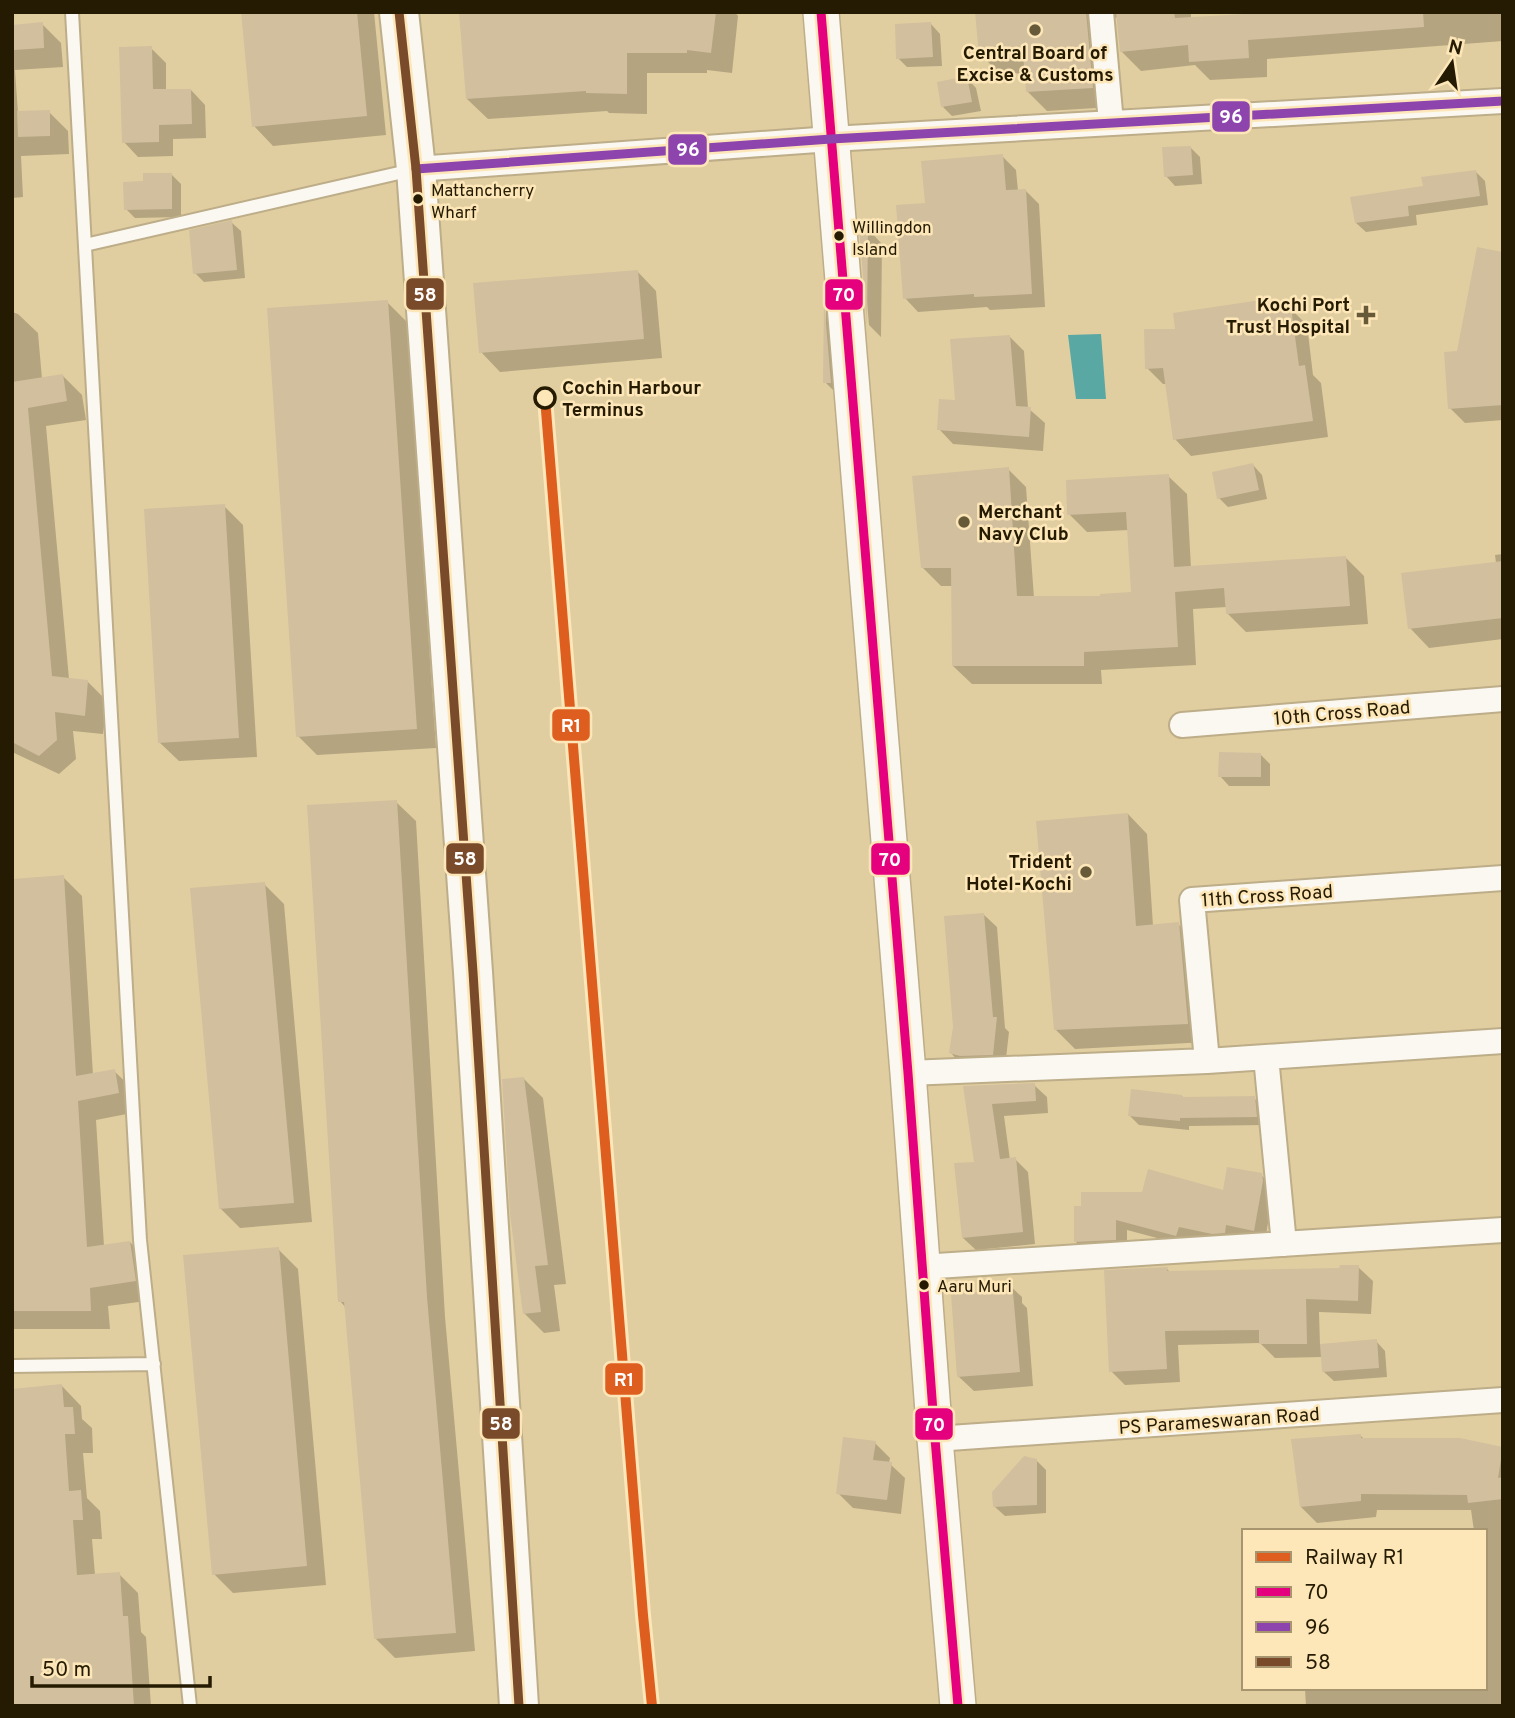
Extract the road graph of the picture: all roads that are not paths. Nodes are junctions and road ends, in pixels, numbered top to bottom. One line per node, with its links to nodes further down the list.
1 (72, 12): 9 (lane)
2 (399, 12): 8 (highway)
3 (821, 12): 7 (street)
4 (1101, 12): 6 (street)
5 (1503, 102): 6 (street)
6 (1111, 123): 7 (street)
7 (831, 138): 8 (street); 16 (street)
8 (416, 169): 9 (lane); 25 (highway)
9 (85, 244): 20 (lane)
10 (1503, 699): 11 (street, 10th Cross Road)
11 (1182, 725)
12 (1503, 878): 15 (street, 11th Cross Road)
13 (1503, 1041): 14 (street)
14 (1266, 1057): 15 (street); 18 (street)
15 (1207, 1061): 16 (street)
16 (908, 1073): 19 (street)
17 (1503, 1230): 18 (street)
18 (1284, 1244): 19 (street)
19 (921, 1267): 23 (street)
20 (154, 1364): 21 (lane); 24 (lane)
21 (12, 1366)
22 (1503, 1400): 23 (street, PS Parameswaran Road)
23 (935, 1439): 26 (street)
24 (190, 1706)
25 (519, 1706)
26 (958, 1706)

